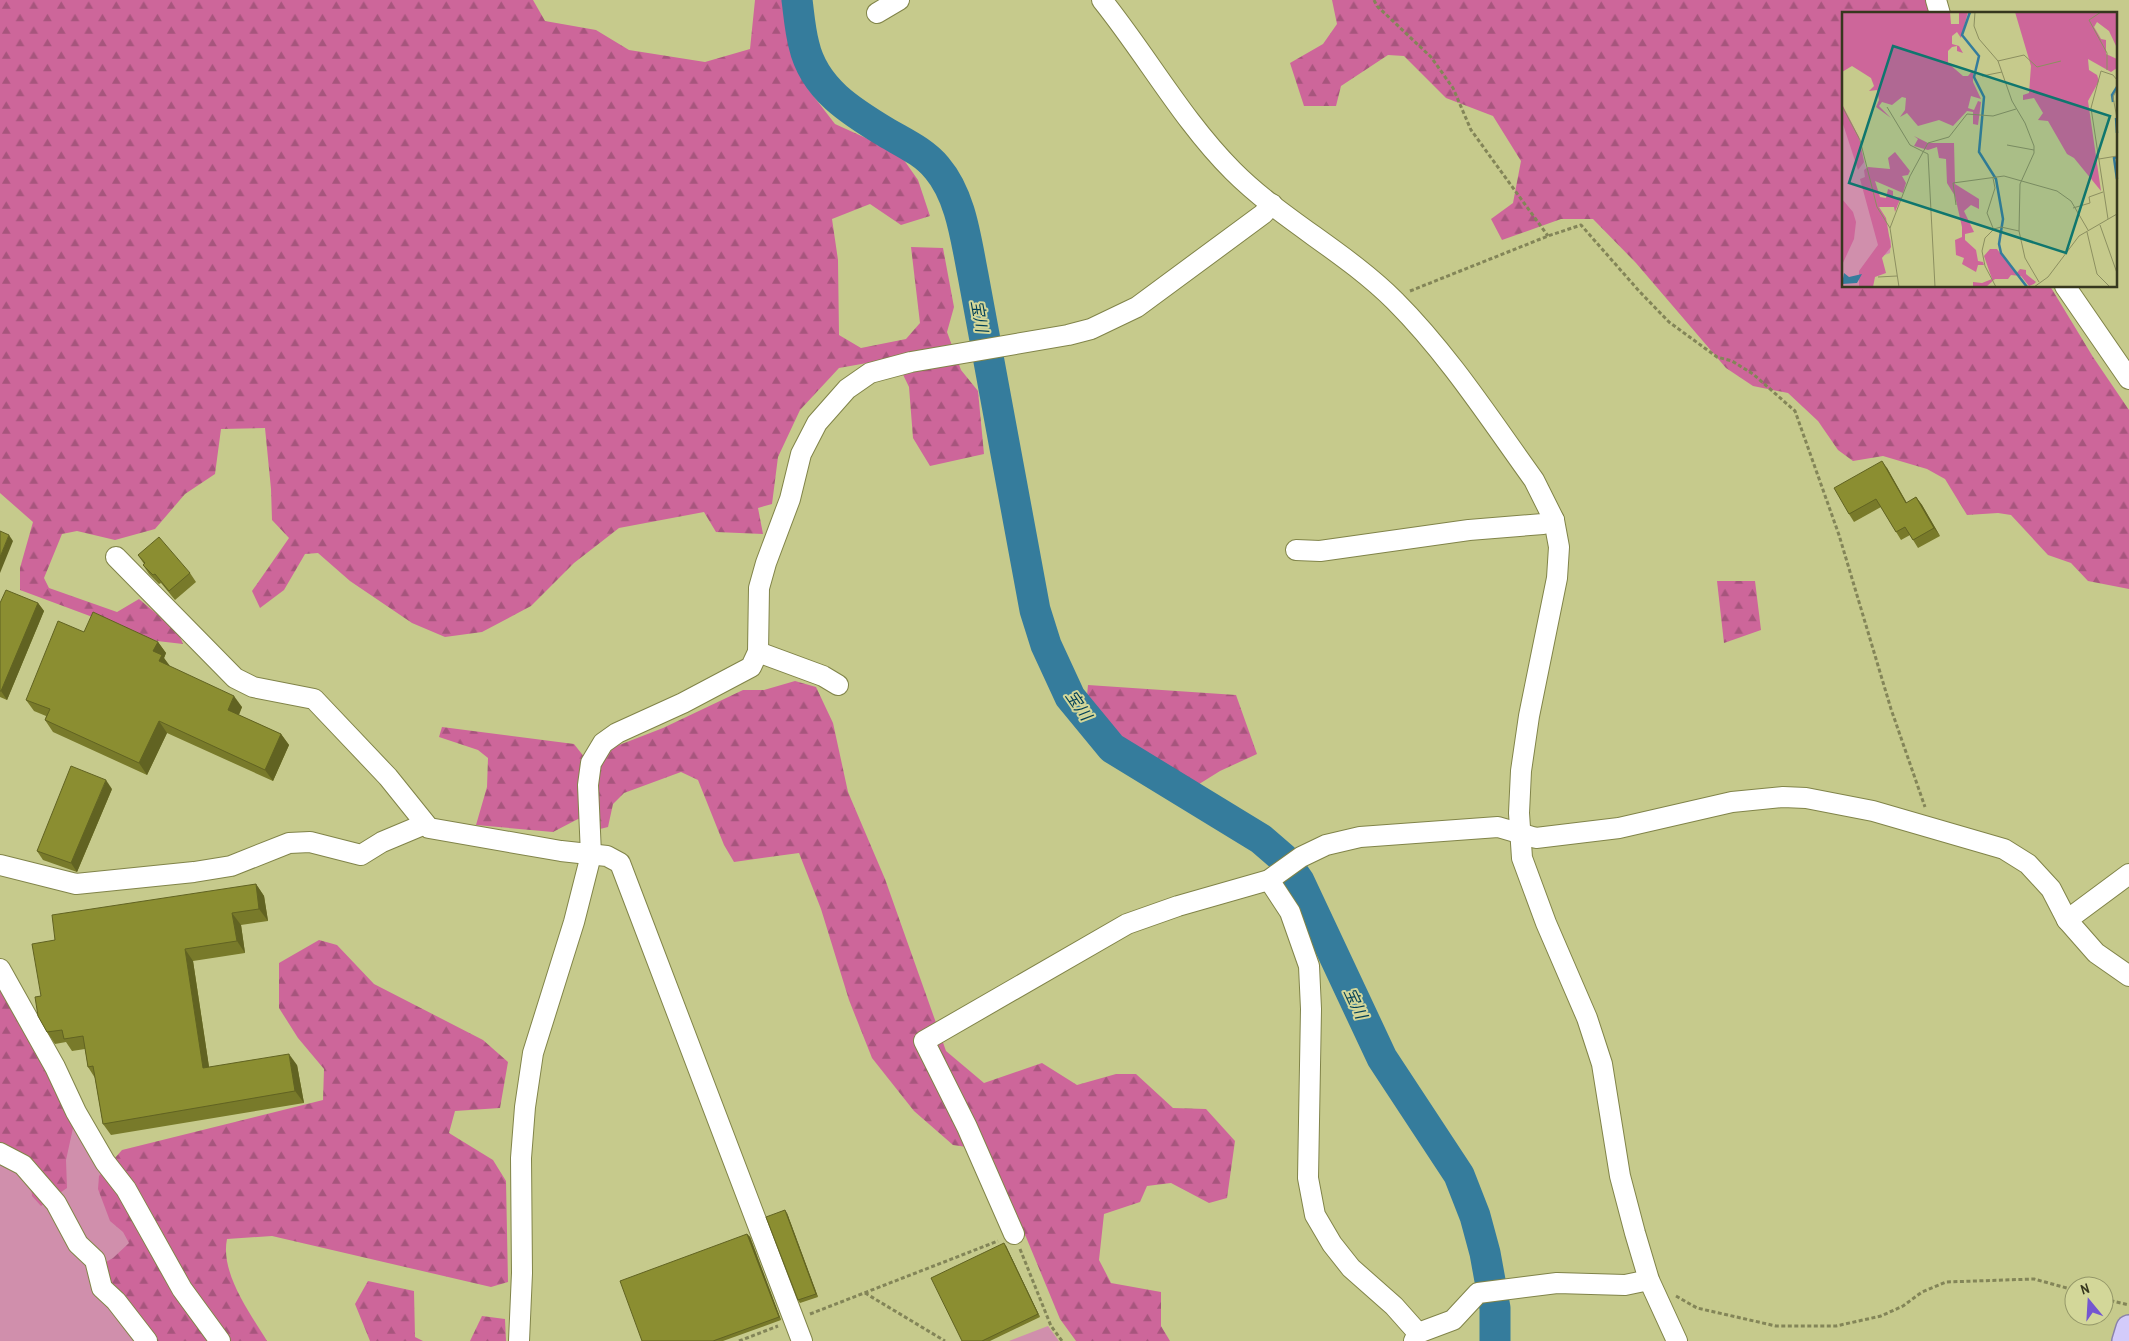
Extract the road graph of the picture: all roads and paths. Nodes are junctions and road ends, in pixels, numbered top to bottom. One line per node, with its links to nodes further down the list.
1 (900, 0): 4 (street)
2 (1102, 0): 5 (street)
3 (1374, 0): 6 (path)
4 (877, 12)
5 (1272, 204): 8 (street); 13 (street)
6 (1548, 236): 8 (path); 16 (path)
7 (2066, 288): 9 (street)
8 (1395, 300): 10 (street)
9 (2129, 380)
10 (1554, 520): 11 (street); 17 (street)
11 (1296, 550)
12 (116, 557): 15 (street)
13 (758, 652): 14 (street); 18 (street)
14 (838, 685)
15 (424, 824): 18 (street); 19 (street)
16 (1932, 826): 17 (street); 22 (street)
17 (1522, 835): 21 (street); 27 (street)
18 (591, 855): 32 (street); 37 (street)
19 (0, 865)
20 (2129, 874): 22 (street)
21 (1269, 880): 26 (street); 34 (street)
22 (2067, 920): 24 (street)
23 (0, 969): 36 (street)
24 (2129, 976)
25 (0, 1153): 35 (street)
26 (1014, 1234): 29 (path); 41 (path)
27 (1650, 1280): 28 (path); 34 (street); 42 (street)
28 (2064, 1288)
29 (865, 1293): 32 (path); 40 (path)
30 (2114, 1301): 31 (path)
31 (2129, 1305)
32 (794, 1319): 38 (path); 39 (street)
33 (2129, 1328): 43 (main road)
34 (1416, 1337)
35 (147, 1341)
36 (220, 1341)
37 (519, 1341)
38 (739, 1341)
39 (802, 1341)
40 (945, 1341)
41 (1062, 1341)
42 (1677, 1341)
43 (2125, 1341)

